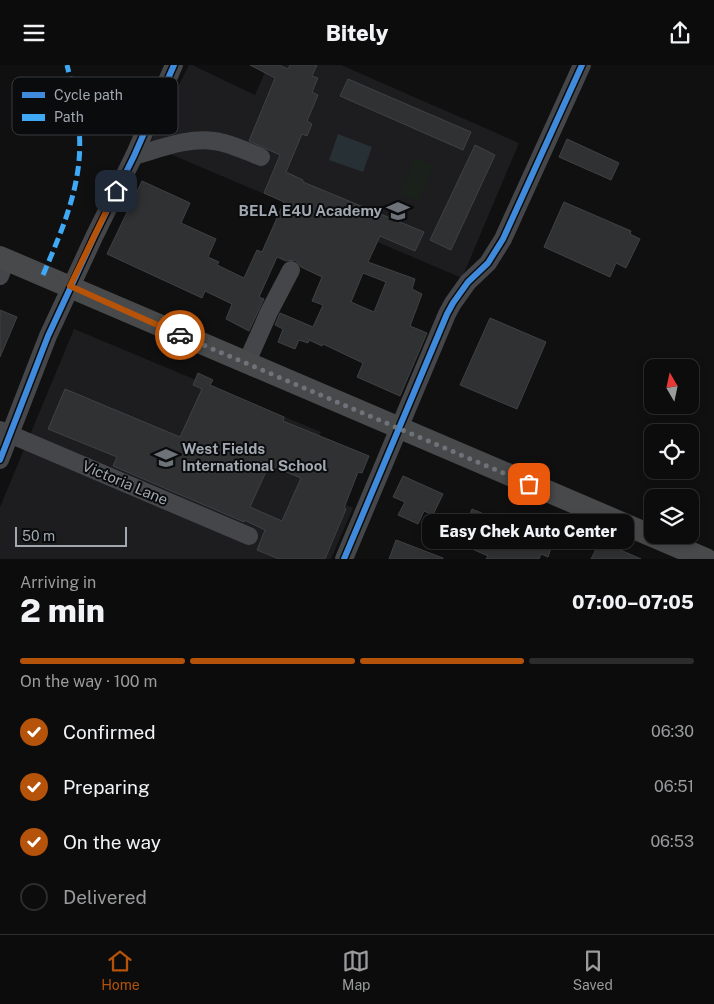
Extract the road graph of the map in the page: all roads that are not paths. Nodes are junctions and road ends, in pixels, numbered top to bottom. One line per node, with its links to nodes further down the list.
1 (174, 65): 3 (street)
2 (582, 65): 11 (street)
3 (169, 77)
4 (143, 135): 5 (street)
5 (134, 156): 6 (street); 9 (street)
6 (261, 157)
7 (2, 264): 9 (main road)
8 (291, 270): 10 (street)
9 (70, 286): 10 (main road); 12 (street)
10 (246, 364): 11 (main road)
11 (399, 429): 15 (street); 16 (main road)
12 (6, 432): 13 (street); 14 (street, Victoria Lane)
13 (0, 460)
14 (249, 536)
15 (344, 559)
16 (706, 559)

